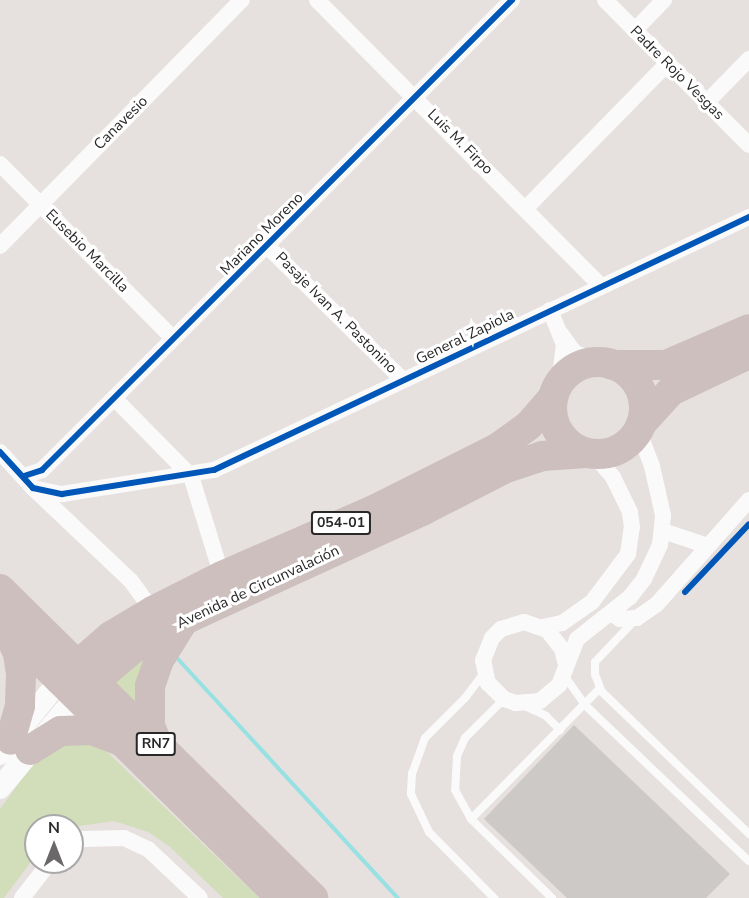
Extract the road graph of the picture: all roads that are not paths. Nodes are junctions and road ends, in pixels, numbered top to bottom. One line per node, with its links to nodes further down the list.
1 (242, 0): 13 (street, Canavesio)
2 (317, 0): 9 (street, Luis M. Firpo)
3 (512, 0): 9 (street, Mariano Moreno)
4 (605, 0): 6 (street, Padre Rojo Vesgas)
5 (664, 0): 6 (street)
6 (634, 30): 8 (street, Padre Rojo Vesgas)
7 (749, 59): 10 (street)
8 (667, 63): 10 (street, Padre Rojo Vesgas); 14 (street)
9 (415, 97): 14 (street, Luis M. Firpo); 17 (street, Mariano Moreno)
10 (706, 103): 11 (street, Padre Rojo Vesgas)
11 (749, 145)
12 (0, 164): 13 (street, Eusebio Marcilla)
13 (41, 205): 16 (street, Canavesio); 22 (street, Eusebio Marcilla)
14 (526, 208): 18 (street, Luis M. Firpo)
15 (749, 217): 18 (street, General Zapiola)
16 (0, 246)
17 (267, 246): 22 (street, Mariano Moreno); 25 (street, Pasaje Ivan A. Pastonino)
18 (601, 286): 19 (street, General Zapiola)
19 (549, 310): 21 (street); 25 (street, General Zapiola)
20 (749, 329): 24 (highway, Avenida de Circunvalación / 054-01)
21 (560, 334): 24 (street); 26 (street)
22 (173, 338): 27 (street, Mariano Moreno)
23 (749, 354): 28 (highway, Avenida de Circunvalación / 054-01)
24 (604, 364): 26 (highway, Avenida de Circunvalación / 054-01); 28 (highway)
25 (403, 381): 31 (street, General Zapiola)
26 (556, 391): 30 (highway); 36 (highway, Avenida de Circunvalación / 054-01)
27 (114, 398): 31 (street); 32 (street, Mariano Moreno)
28 (639, 427): 30 (highway, Avenida de Circunvalación / 054-01); 34 (street)
29 (0, 452): 32 (street)
30 (590, 453): 41 (highway, Avenida de Circunvalación / 054-01); 44 (street)
31 (191, 476): 32 (street, General Zapiola); 36 (street)
32 (28, 482): 38 (street)
33 (749, 500): 35 (street)
34 (663, 531): 35 (street); 39 (street)
35 (708, 546): 40 (street)
36 (222, 576): 38 (highway, Avenida de Circunvalación / 054-01)
37 (0, 589): 43 (highway, RN7)
38 (153, 611): 45 (highway, Avenida de Circunvalación / 054-01)
39 (611, 612): 40 (street); 46 (street)
40 (637, 618): 49 (lane)
41 (184, 620): 48 (highway, Avenida de Circunvalación / 054-01); 54 (highway)
42 (2, 624): 48 (highway, RN7); 55 (highway)
43 (37, 626): 45 (highway); 48 (highway, RN7)
44 (543, 627): 46 (street); 47 (street)
45 (118, 633): 48 (highway, Avenida de Circunvalación / 054-01)
46 (564, 667): 50 (street); 51 (lane)
47 (484, 673): 50 (street); 66 (lane)
48 (76, 681): 53 (highway, RN7); 54 (highway, RN7); 55 (main road, 054-01)
49 (601, 690): 51 (lane); 58 (lane)
50 (510, 701): 52 (lane); 57 (lane)
51 (585, 705): 52 (lane); 60 (lane)
52 (560, 730): 57 (lane)
53 (119, 741): 55 (highway); 64 (highway, RN7)
54 (158, 746): 65 (highway, RN7)
55 (8, 750): 56 (main road, 054-01)
56 (0, 788)
57 (471, 819): 67 (lane)
58 (749, 834)
59 (84, 839): 63 (street)
60 (749, 861)
61 (41, 874): 62 (street)
62 (22, 898)
63 (200, 898)
64 (281, 898)
65 (313, 898)
66 (494, 898)
67 (552, 898)

